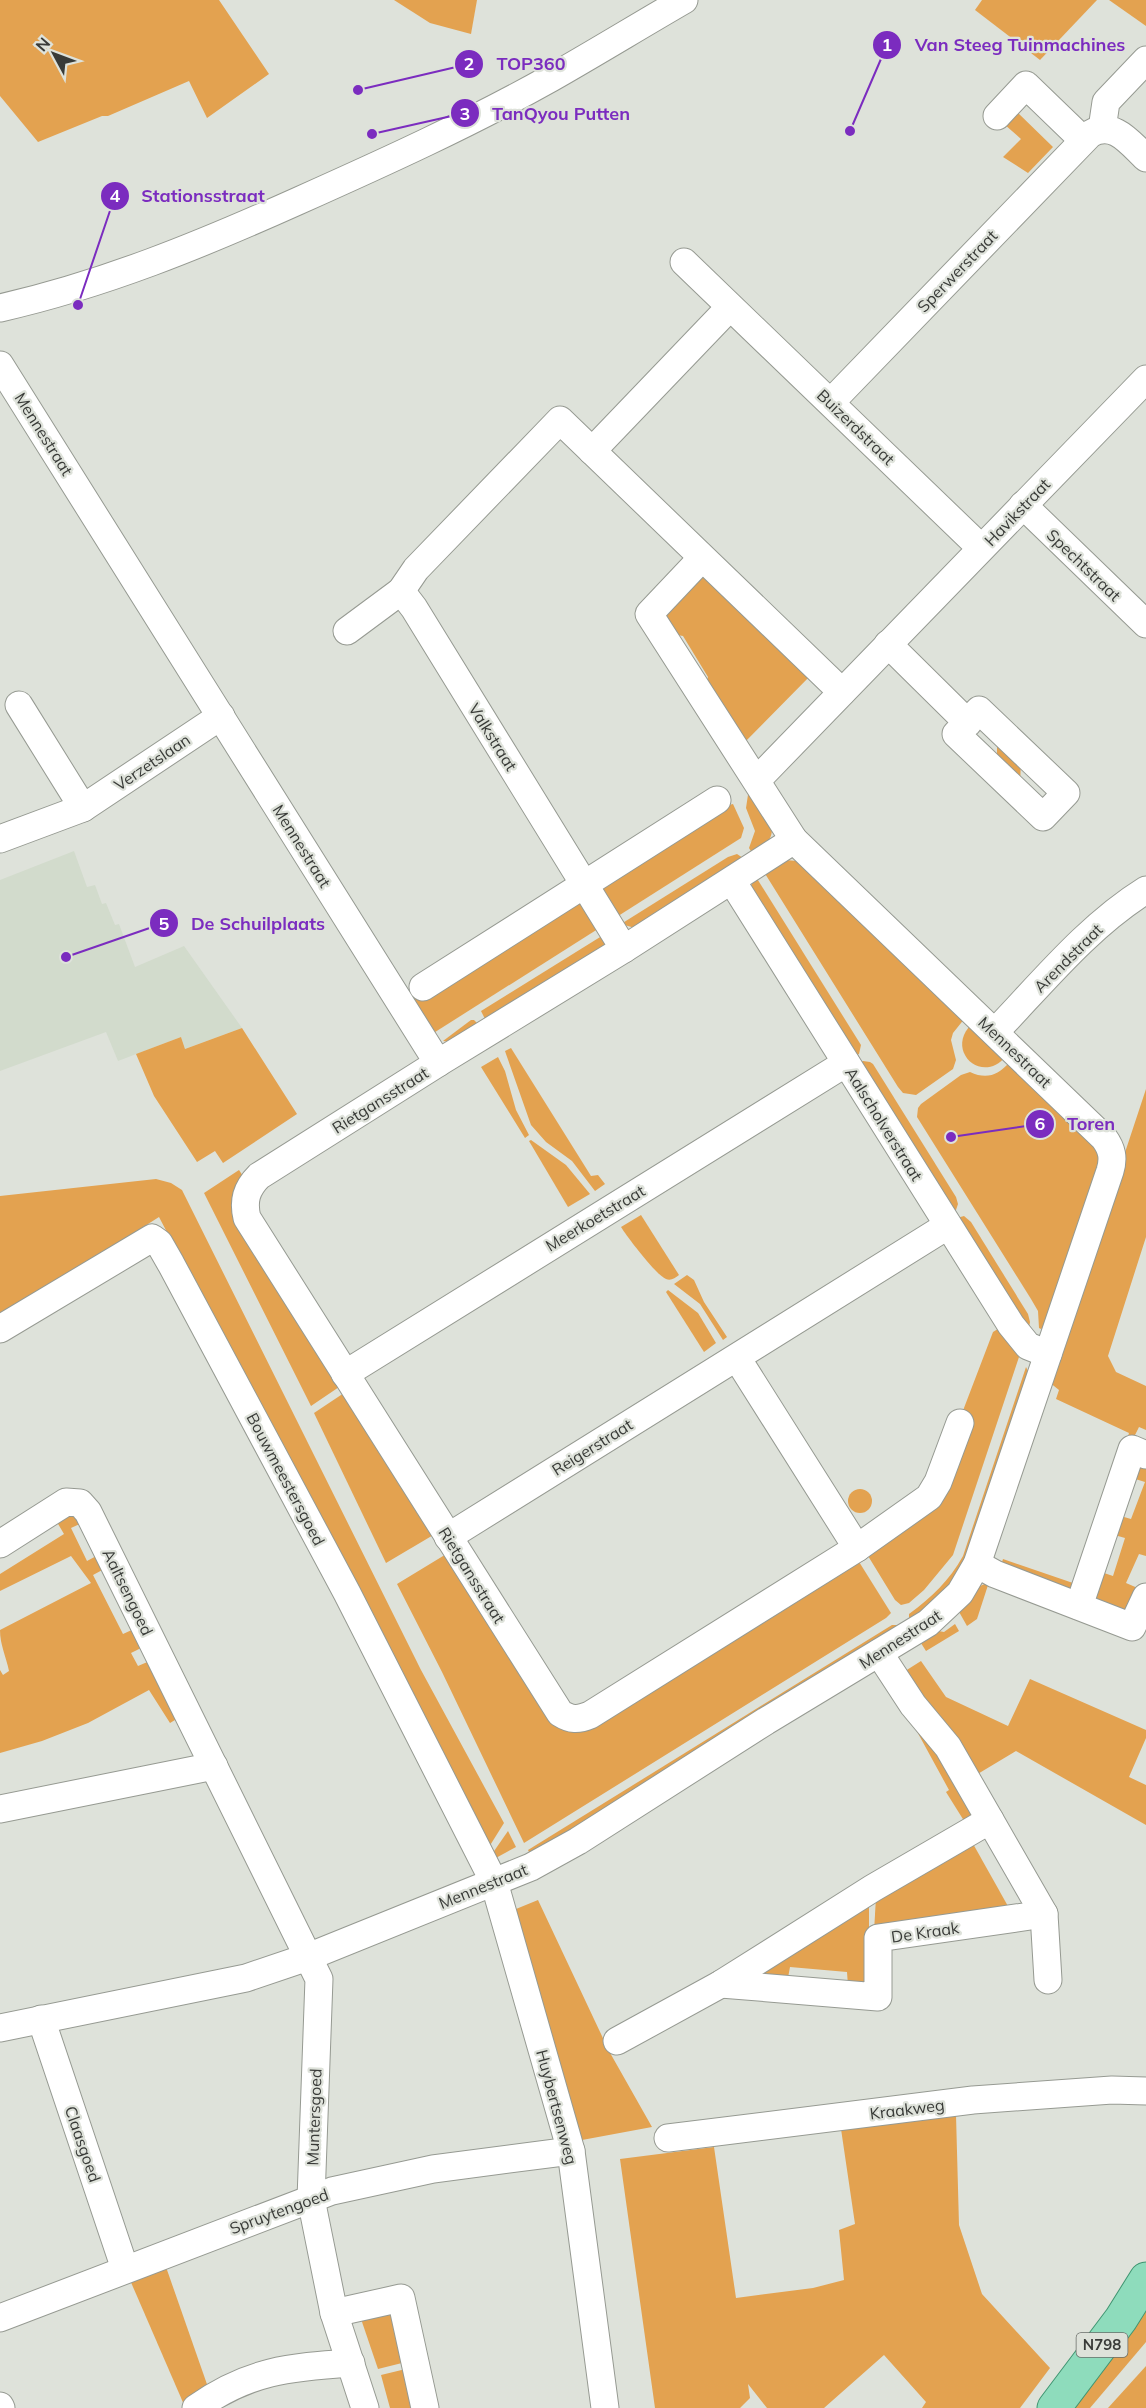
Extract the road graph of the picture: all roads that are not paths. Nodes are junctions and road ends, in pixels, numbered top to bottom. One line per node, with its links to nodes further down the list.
1 (684, 0): 8 (street)
2 (1146, 60): 4 (street)
3 (997, 116): 4 (street)
4 (1092, 134): 5 (street); 11 (street, Sperwerstraat)
5 (1146, 158)
6 (684, 262): 7 (street, Buizerdstraat)
7 (730, 307): 11 (street, Buizerdstraat); 12 (street)
8 (0, 308)
9 (0, 365): 22 (street, Mennestraat)
10 (1146, 379): 13 (street, Havikstraat)
11 (831, 402): 14 (street, Buizerdstraat)
12 (592, 451): 15 (street); 16 (street)
13 (1023, 505): 14 (street, Havikstraat); 17 (street, Spechtstraat)
14 (981, 548): 19 (street, Havikstraat)
15 (702, 558): 20 (street); 24 (street)
16 (401, 591): 18 (street); 30 (street, Valkstraat)
17 (1146, 624)
18 (347, 631)
19 (888, 644): 20 (street, Havikstraat); 23 (street)
20 (842, 692): 24 (street, Havikstraat)
21 (19, 705): 26 (street)
22 (220, 716): 26 (street, Verzetslaan); 35 (street, Mennestraat)
23 (968, 723)
24 (757, 780): 28 (street, Mennestraat)
25 (717, 800): 30 (street)
26 (83, 808): 27 (street, Verzetslaan)
27 (0, 839)
28 (794, 840): 29 (street); 34 (street, Mennestraat)
29 (732, 881): 32 (street); 36 (street, Aalscholverstraat)
30 (584, 884): 32 (street, Valkstraat); 33 (street)
31 (1146, 890): 34 (street, Arendstraat)
32 (624, 949): 35 (street)
33 (423, 987)
34 (995, 1032): 39 (street, Mennestraat)
35 (438, 1063): 41 (street, Rietgansstraat)
36 (846, 1063): 37 (street, Aalscholverstraat); 41 (street, Meerkoetstraat)
37 (947, 1226): 39 (street, Aalscholverstraat); 40 (street, Reigerstraat)
38 (0, 1329): 54 (street, Bouwmeestersgoed)
39 (1048, 1354): 47 (street, Mennestraat)
40 (737, 1358): 44 (street, Reigerstraat); 46 (street)
41 (345, 1374): 44 (street, Rietgansstraat)
42 (960, 1423): 46 (street, Rietgansstraat)
43 (1146, 1455): 49 (street)
44 (448, 1537): 46 (street, Rietgansstraat)
45 (0, 1544): 51 (street, Aaltsengoed)
46 (857, 1548)
47 (977, 1564): 49 (street); 50 (street, Mennestraat)
48 (1146, 1597): 49 (street)
49 (1079, 1606)
50 (879, 1653): 53 (street); 54 (street, Mennestraat)
51 (214, 1766): 52 (street); 56 (street, Aaltsengoed)
52 (0, 1809)
53 (990, 1820): 55 (street); 58 (street)
54 (494, 1882): 56 (street, Mennestraat); 64 (street, Huybertsenweg)
55 (1044, 1914): 57 (street); 58 (street, De Kraak)
56 (308, 1957): 59 (street, Mennestraat); 65 (street, Muntersgoed)
57 (1048, 1980)
58 (721, 1984): 61 (street)
59 (41, 2019): 60 (street, Mennestraat); 66 (street, Claasgoed)
60 (0, 2028)
61 (617, 2041)
62 (1146, 2091): 63 (street, Kraakweg)
63 (668, 2138)
64 (571, 2151): 65 (street, Spruytengoed); 74 (street, Huybertsenweg)
65 (310, 2199): 66 (street, Spruytengoed); 68 (street, Muntersgoed)
66 (125, 2269): 69 (street, Spruytengoed)
67 (1146, 2279): 75 (main road, N798)
68 (334, 2313): 70 (street, Muntersgoed); 73 (street)
69 (0, 2318)
70 (351, 2363): 71 (street); 72 (street, Muntersgoed)
71 (196, 2408)
72 (366, 2408)
73 (425, 2408)
74 (605, 2408)
75 (1054, 2408)

